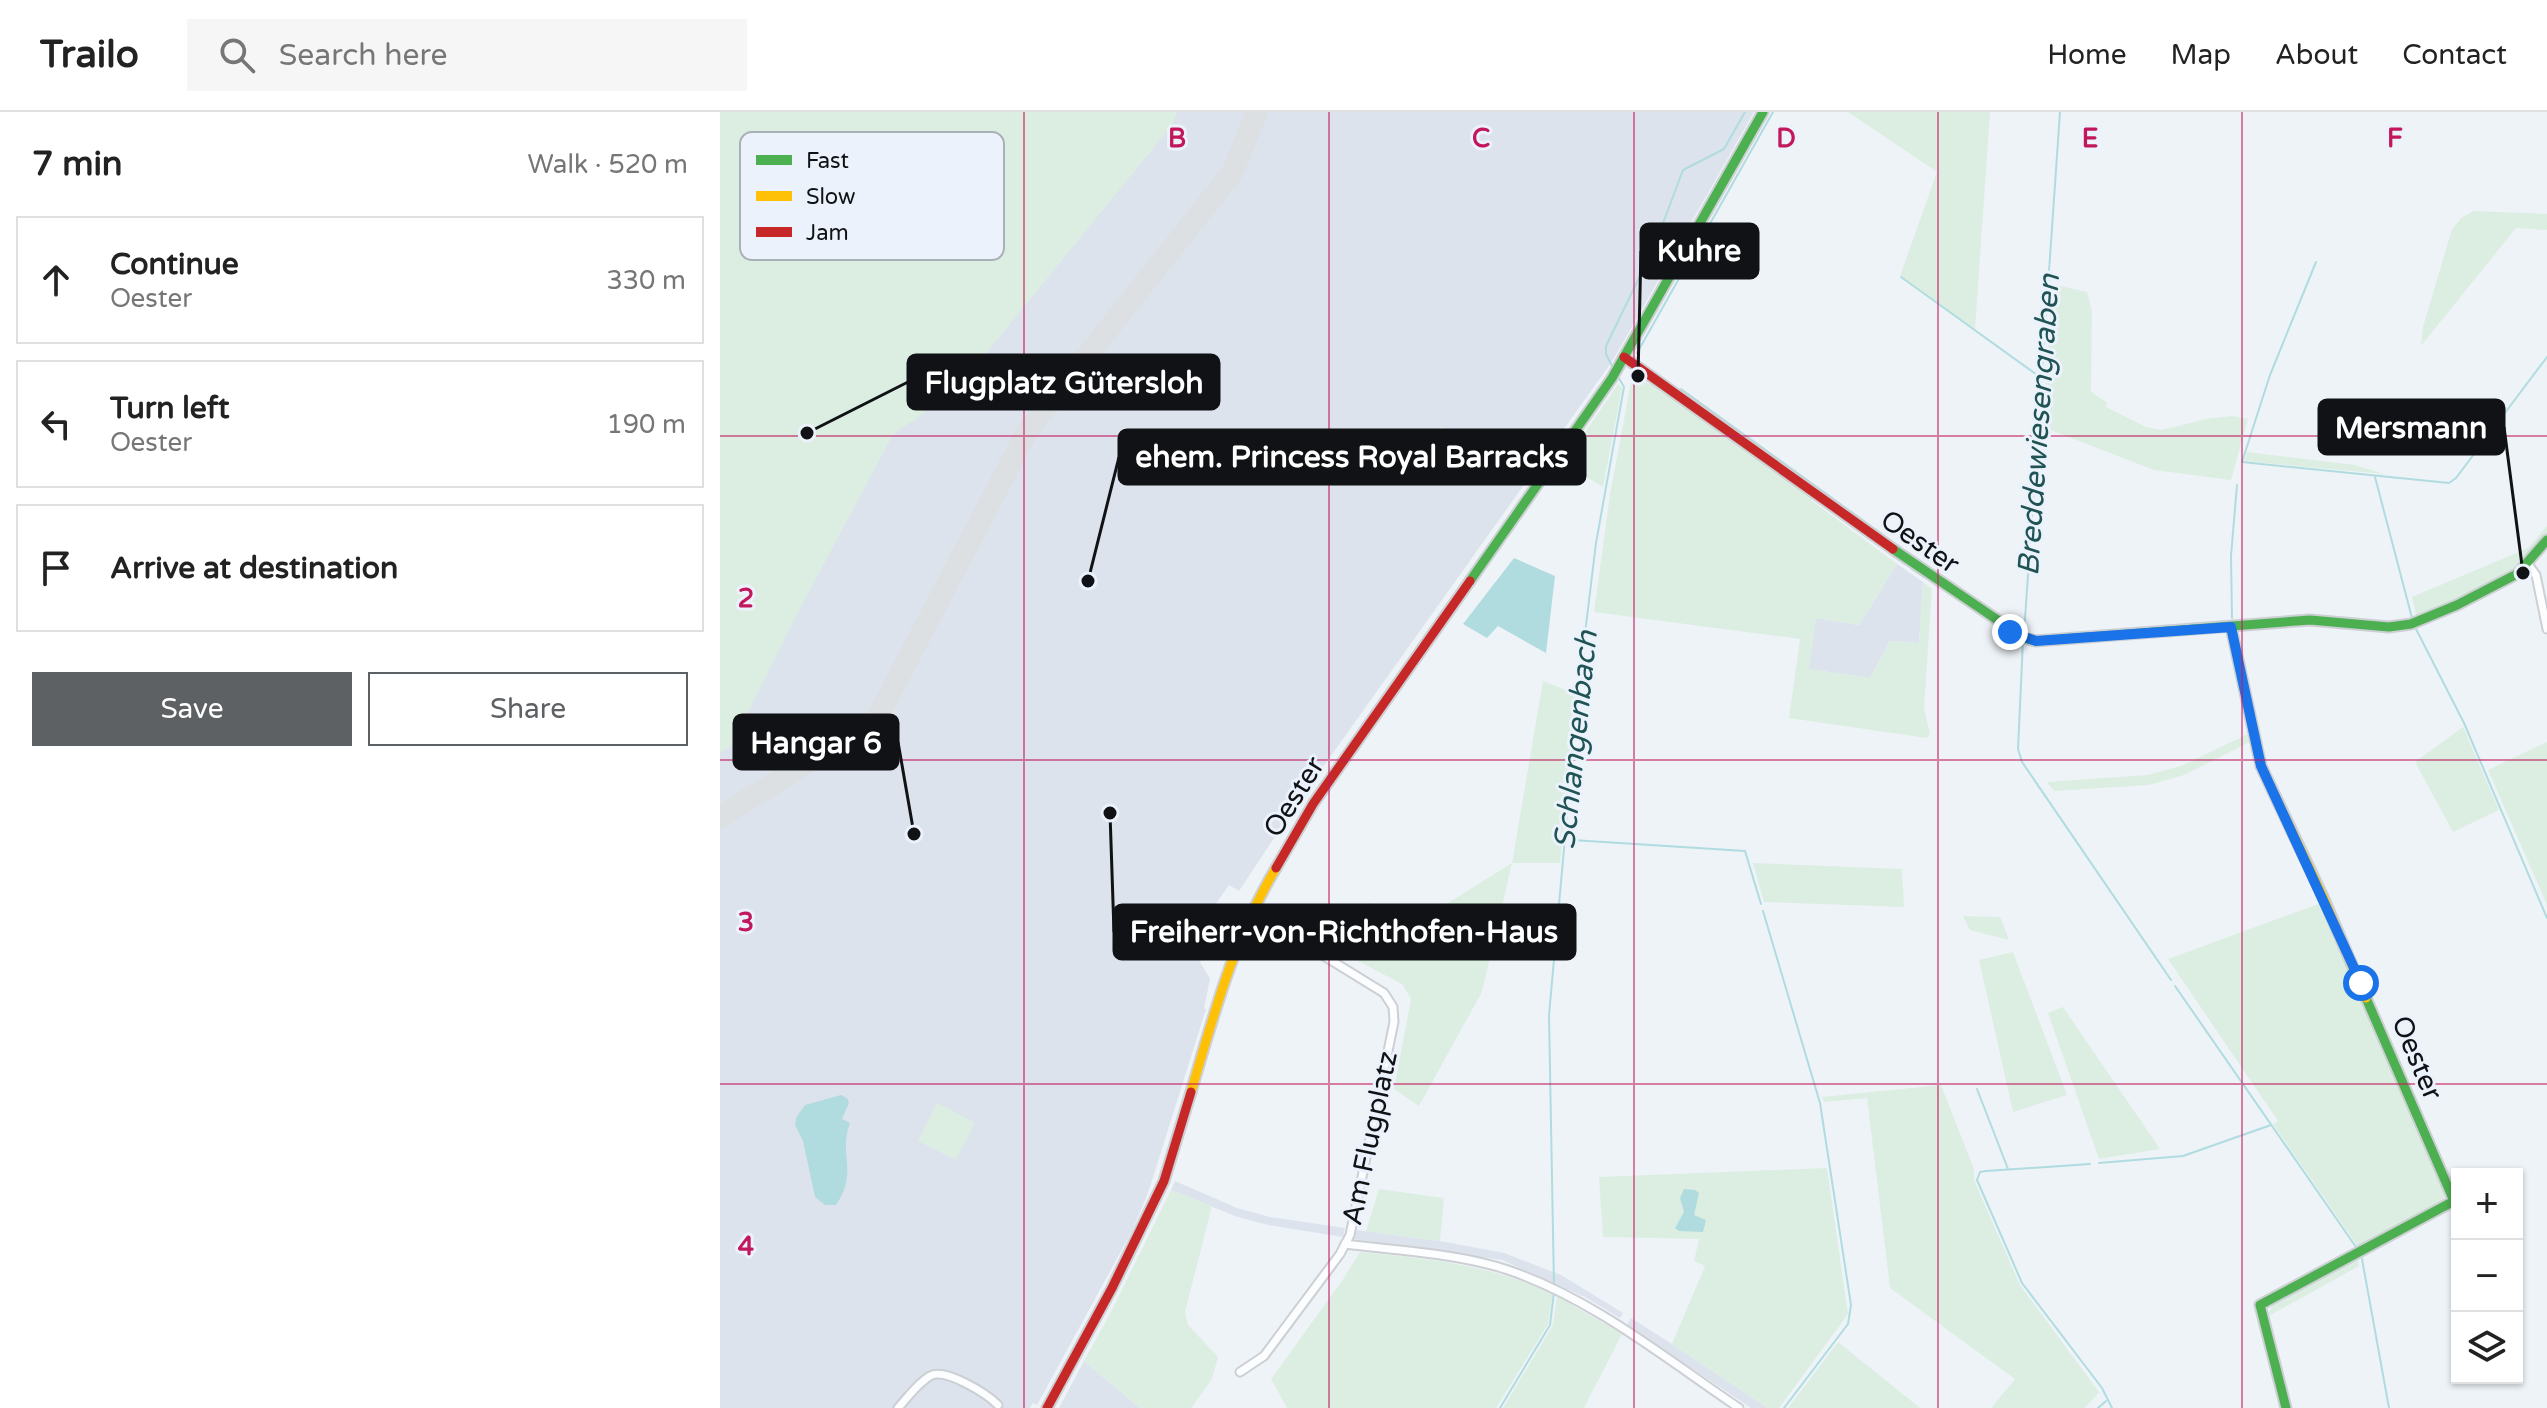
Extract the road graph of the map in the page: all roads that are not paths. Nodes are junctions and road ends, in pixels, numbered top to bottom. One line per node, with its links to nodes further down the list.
1 (1763, 112): 2 (street, Oester)
2 (1622, 362): 5 (street, Oester); 7 (street, Oester)
3 (2547, 540): 4 (street, Oester)
4 (2528, 564): 5 (street, Oester); 6 (street)
5 (2231, 627): 16 (street, Oester)
6 (2547, 629)
7 (1252, 908): 8 (street, Oester); 9 (street, Am Flugplatz)
8 (1247, 920): 9 (street, Am Flugplatz); 14 (street, Oester)
9 (1277, 927): 10 (street, Am Flugplatz)
10 (1345, 1244): 11 (street, Am Flugplatz); 15 (street)
11 (1240, 1372)
12 (998, 1405): 13 (street)
13 (898, 1408)
14 (1047, 1408)
15 (1739, 1408)
16 (2286, 1408)

